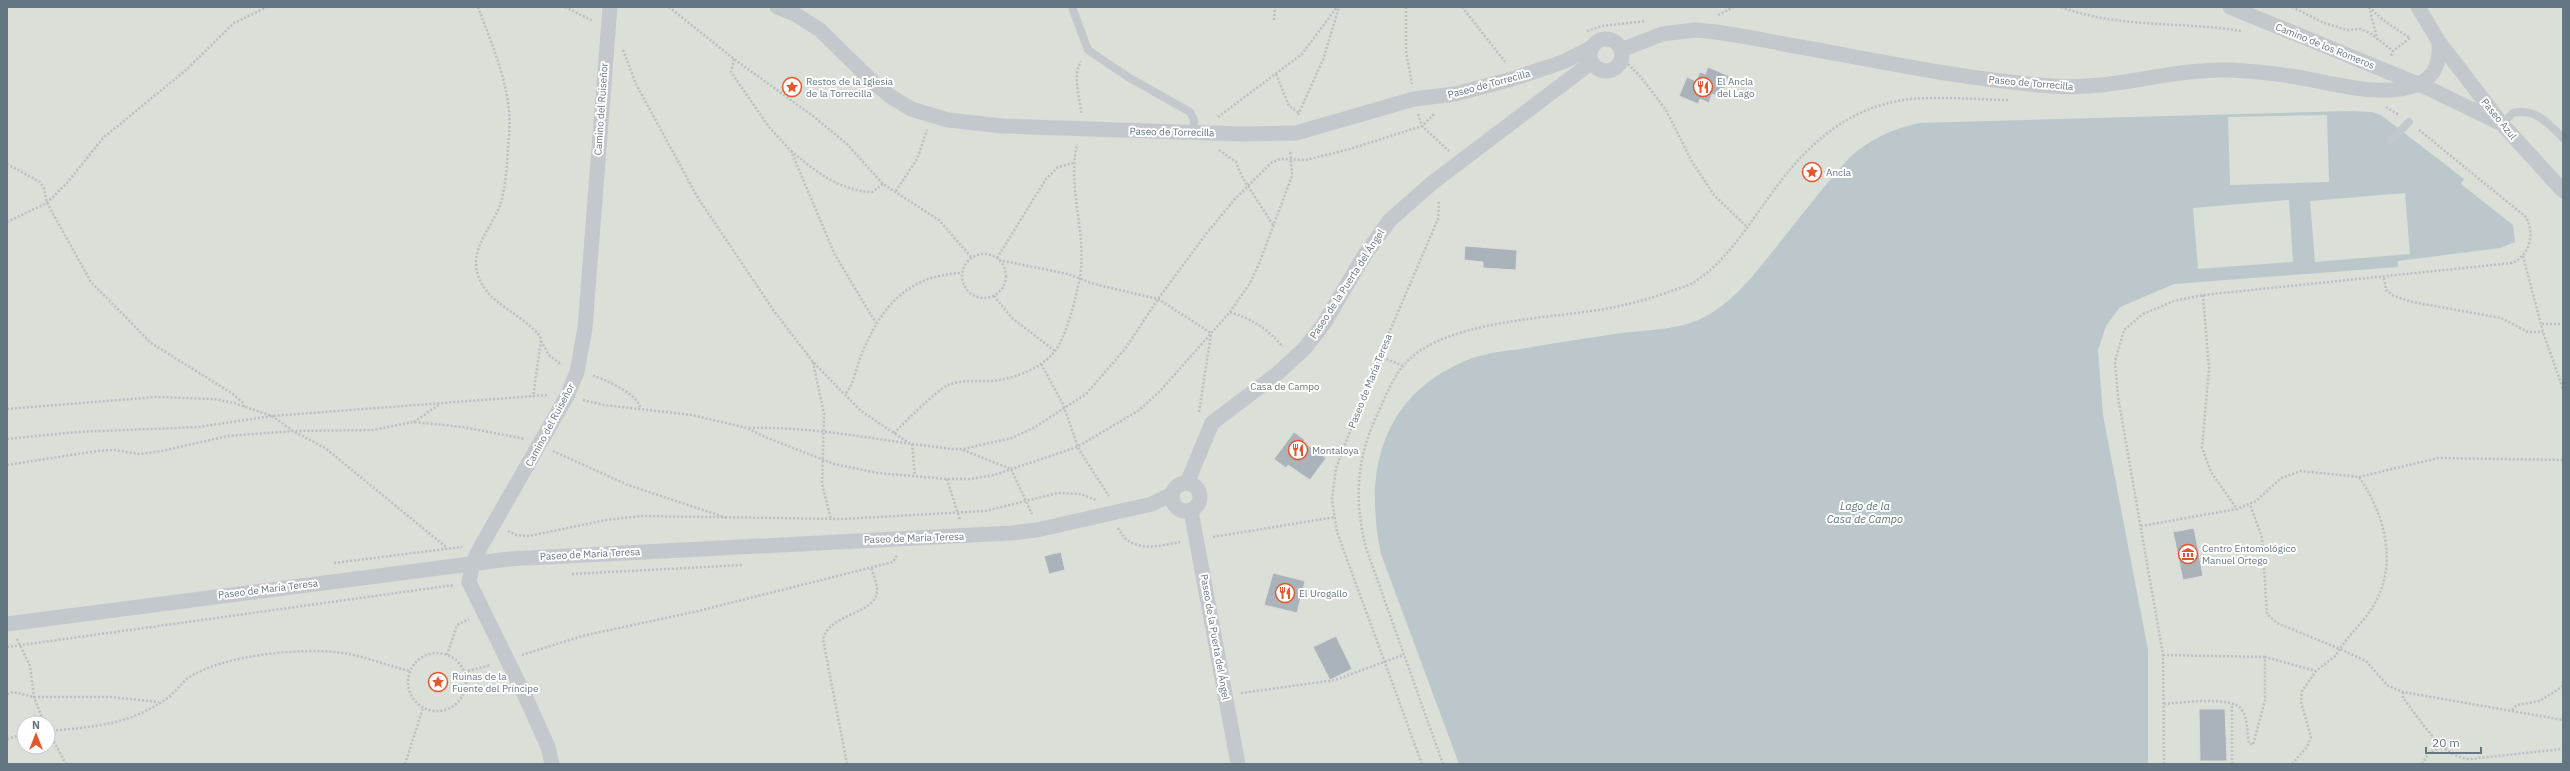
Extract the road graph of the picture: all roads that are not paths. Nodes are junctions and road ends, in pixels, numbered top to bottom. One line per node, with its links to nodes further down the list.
1 (610, 7): 19 (street, Camino del Ruiseñor)
2 (778, 7): 12 (street, Paseo de Torrecilla)
3 (1072, 7): 12 (lane)
4 (2230, 7): 9 (street, Camino de los Romeros)
5 (2418, 7): 6 (street, Paseo Azul)
6 (2439, 42): 9 (street, Paseo de Torrecilla); 11 (street, Paseo Azul)
7 (1621, 54): 8 (street, Paseo de Torrecilla); 8 (street, Paseo de Torrecilla); 9 (street, Paseo de Torrecilla)
8 (1591, 55): 12 (street, Paseo de Torrecilla); 16 (street, Paseo de la Puerta del Ángel)
9 (2419, 84): 11 (street, Camino de los Romeros)
10 (2409, 122): 14 (lane)
11 (2502, 124): 13 (lane); 15 (street, Paseo Azul)
12 (1194, 126)
13 (2563, 138)
14 (2390, 141)
15 (2563, 191)
16 (1188, 483): 17 (street); 18 (street)
17 (1172, 494): 18 (street); 19 (street, Paseo de María Teresa)
18 (1190, 511): 22 (street, Paseo de la Puerta del Ángel)
19 (473, 562): 20 (street, Paseo de María Teresa); 21 (street, Camino del Ruiseñor)
20 (8, 624)
21 (552, 764)
22 (1238, 764)

